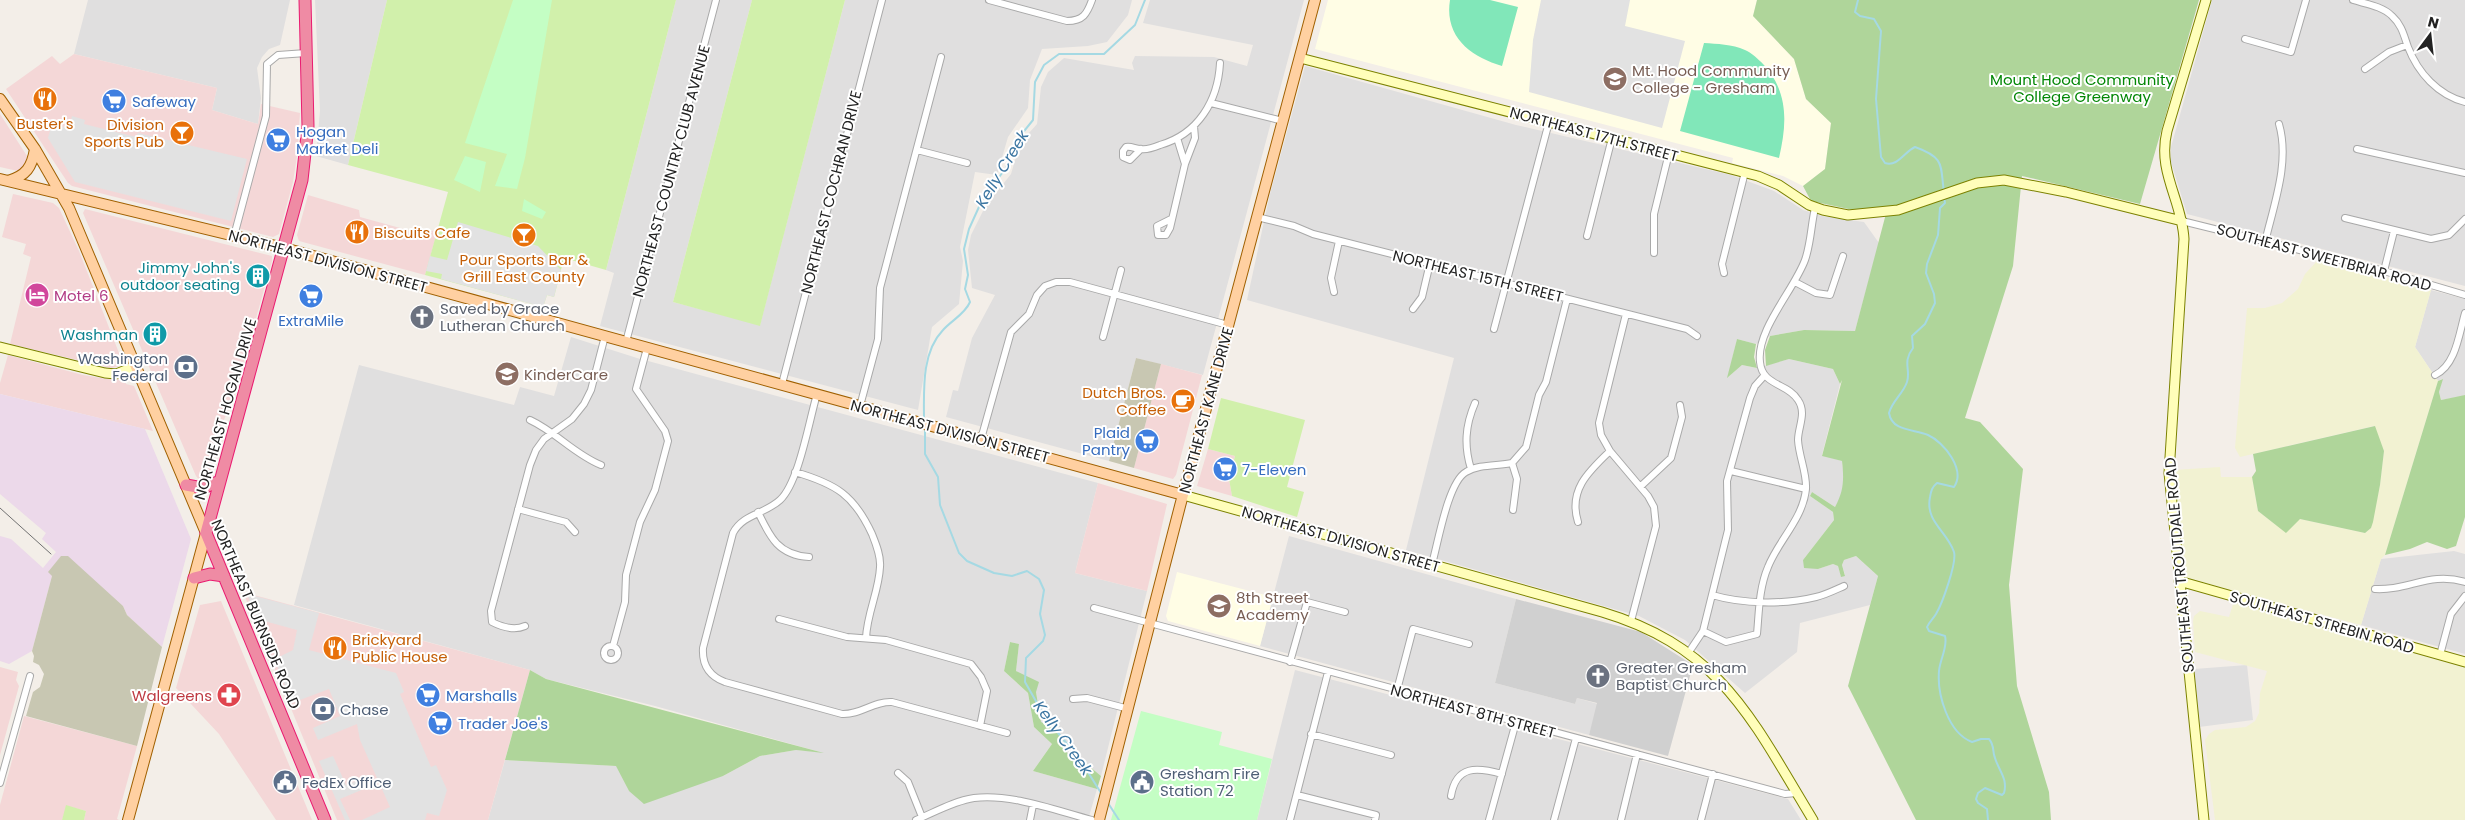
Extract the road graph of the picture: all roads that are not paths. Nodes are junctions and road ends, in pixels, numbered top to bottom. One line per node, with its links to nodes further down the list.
1 (305, 0): 13 (highway, NORTHEAST HOGAN DRIVE)
2 (716, 0): 70 (street, NORTHEAST COUNTRY CLUB AVENUE)
3 (882, 0): 76 (street, NORTHEAST COCHRAN DRIVE)
4 (989, 0): 5 (street)
5 (1092, 0)
6 (1315, 0): 15 (main road, NORTHEAST KANE DRIVE)
7 (2206, 0): 42 (street, SOUTHEAST TROUTDALE ROAD)
8 (2306, 0): 11 (street)
9 (2353, 0): 10 (street)
10 (2373, 3): 12 (street)
11 (2245, 39)
12 (2407, 45): 17 (street); 19 (street)
13 (306, 53): 45 (street); 49 (highway, NORTHEAST HOGAN DRIVE)
14 (941, 57): 30 (street)
15 (1300, 58): 21 (main road, NORTHEAST KANE DRIVE); 22 (street, NORTHEAST 17TH STREET)
16 (1220, 63): 20 (street)
17 (2365, 69)
18 (0, 99): 27 (main road, NORTHEAST BURNSIDE ROAD)
19 (2465, 102)
20 (1211, 103): 21 (street); 24 (street)
21 (1283, 121): 39 (main road, NORTHEAST KANE DRIVE)
22 (1549, 122): 26 (street, NORTHEAST 17TH STREET); 57 (street)
23 (2279, 124): 48 (street)
24 (1194, 126): 25 (street); 33 (street)
25 (1177, 138): 28 (street); 33 (street)
26 (1612, 138): 31 (street, NORTHEAST 17TH STREET); 46 (street)
27 (35, 149): 36 (main road); 37 (main road, NORTHEAST BURNSIDE ROAD)
28 (1141, 149)
29 (2357, 149): 35 (street)
30 (917, 150): 32 (street); 80 (street)
31 (1669, 153): 34 (street, NORTHEAST 17TH STREET); 50 (street)
32 (967, 162)
33 (1185, 164): 41 (street)
34 (1745, 172): 38 (street, NORTHEAST 17TH STREET); 55 (street)
35 (2465, 173)
36 (4, 180): 37 (main road, NORTHEAST DIVISION STREET)
37 (61, 194): 45 (main road, NORTHEAST DIVISION STREET); 73 (main road, NORTHEAST BURNSIDE ROAD)
38 (1815, 208): 42 (street, NORTHEAST 17TH STREET); 56 (street)
39 (1257, 217): 47 (street, NORTHEAST 15TH STREET); 65 (main road, NORTHEAST KANE DRIVE)
40 (2344, 218): 44 (street)
41 (1171, 219)
42 (2182, 221): 48 (street, SOUTHEAST SWEETBRIAR ROAD); 105 (street, SOUTHEAST TROUTDALE ROAD)
43 (2464, 223): 44 (street)
44 (2394, 231): 54 (street)
45 (234, 236): 49 (main road, NORTHEAST DIVISION STREET)
46 (1587, 236)
47 (1339, 241): 52 (street, NORTHEAST 15TH STREET); 58 (street)
48 (2265, 242): 54 (street, SOUTHEAST SWEETBRIAR ROAD)
49 (284, 248): 67 (main road, NORTHEAST DIVISION STREET); 90 (highway, NORTHEAST HOGAN DRIVE)
50 (1654, 253)
51 (1843, 256): 56 (street)
52 (1430, 263): 57 (street, NORTHEAST 15TH STREET); 62 (street)
53 (1121, 270): 59 (street)
54 (2384, 271): 60 (street, SOUTHEAST SWEETBRIAR ROAD)
55 (1724, 273)
56 (1795, 282): 75 (street)
57 (1507, 283): 61 (street, NORTHEAST 15TH STREET); 66 (street)
58 (1334, 292)
59 (1115, 294): 65 (street); 69 (street); 83 (street)
60 (2465, 295)
61 (1567, 298): 64 (street, NORTHEAST 15TH STREET); 85 (street)
62 (1413, 310)
63 (2465, 313): 74 (street)
64 (1626, 314): 68 (street, NORTHEAST 15TH STREET); 84 (street)
65 (1228, 325): 94 (main road, NORTHEAST KANE DRIVE)
66 (1494, 329)
67 (605, 336): 70 (main road, NORTHEAST DIVISION STREET); 82 (street)
68 (1697, 336)
69 (1103, 337)
70 (626, 342): 72 (main road, NORTHEAST DIVISION STREET)
71 (0, 347): 73 (street)
72 (647, 348): 76 (main road, NORTHEAST DIVISION STREET); 121 (street)
73 (136, 366): 91 (main road, NORTHEAST BURNSIDE ROAD)
74 (2435, 375)
75 (1764, 376): 88 (street); 93 (street)
76 (782, 384): 77 (main road, NORTHEAST DIVISION STREET)
77 (817, 394): 80 (main road, NORTHEAST DIVISION STREET); 89 (street)
78 (1475, 403): 87 (street)
79 (1680, 405): 92 (street)
80 (860, 406): 83 (main road, NORTHEAST DIVISION STREET)
81 (530, 420): 82 (street)
82 (552, 432): 86 (street); 95 (street)
83 (981, 439): 94 (main road, NORTHEAST DIVISION STREET)
84 (1610, 451): 92 (street); 98 (street)
85 (1512, 464): 87 (street); 96 (street)
86 (601, 465)
87 (1471, 469): 102 (street)
88 (1731, 471): 93 (street); 109 (street)
89 (796, 472): 97 (street); 119 (street)
90 (220, 481): 91 (highway); 100 (highway, NORTHEAST HOGAN DRIVE)
91 (186, 484): 100 (main road, NORTHEAST BURNSIDE ROAD)
92 (1641, 486): 115 (street)
93 (1806, 489): 111 (street)
94 (1183, 495): 102 (street, NORTHEAST DIVISION STREET); 116 (main road, NORTHEAST KANE DRIVE)
95 (518, 509): 99 (street); 117 (street)
96 (1513, 510)
97 (758, 512): 101 (street); 132 (street)
98 (1578, 522)
99 (575, 532)
100 (206, 533): 103 (highway, NORTHEAST BURNSIDE ROAD); 104 (main road, NORTHEAST HOGAN DRIVE)
101 (809, 557)
102 (1432, 564): 115 (street, NORTHEAST DIVISION STREET)
103 (224, 576): 104 (highway); 148 (highway, NORTHEAST BURNSIDE ROAD)
104 (194, 578): 147 (main road, NORTHEAST HOGAN DRIVE)
105 (2180, 582): 123 (street, SOUTHEAST STREBIN ROAD); 159 (street, SOUTHEAST TROUTDALE ROAD)
106 (2465, 582): 108 (street)
107 (1844, 586): 111 (street)
108 (2375, 590)
109 (1712, 595): 111 (street); 118 (street)
110 (2465, 596): 123 (street)
111 (1760, 602): 118 (street)
112 (1094, 608): 116 (street, NORTHEAST 8TH STREET)
113 (1345, 612): 124 (street)
114 (779, 619): 119 (street)
115 (1631, 621): 122 (street, NORTHEAST DIVISION STREET)
116 (1150, 625): 124 (street, NORTHEAST 8TH STREET); 130 (main road, NORTHEAST KANE DRIVE)
117 (525, 626)
118 (1703, 631): 122 (street)
119 (866, 638): 132 (street)
120 (1469, 644): 128 (street)
121 (613, 646)
122 (1689, 652): 142 (street, NORTHEAST DIVISION STREET)
123 (2440, 655): 125 (street, SOUTHEAST STREBIN ROAD)
124 (1290, 662): 126 (street, NORTHEAST 8TH STREET)
125 (2465, 662)
126 (1328, 672): 128 (street, NORTHEAST 8TH STREET); 134 (street)
127 (30, 676): 141 (street)
128 (1396, 690): 131 (street, NORTHEAST 8TH STREET)
129 (1073, 699): 130 (street)
130 (1129, 709): 151 (main road, NORTHEAST KANE DRIVE)
131 (1516, 722): 135 (street, NORTHEAST 8TH STREET); 139 (street)
132 (980, 726): 133 (street)
133 (1007, 733)
134 (1312, 734): 137 (street); 143 (street)
135 (1576, 738): 136 (street, NORTHEAST 8TH STREET); 155 (street)
136 (1637, 754): 140 (street, NORTHEAST 8TH STREET); 156 (street)
137 (1391, 755)
138 (898, 772): 146 (street)
139 (1502, 774): 144 (street); 154 (street)
140 (1713, 774): 142 (street, NORTHEAST 8TH STREET); 157 (street)
141 (0, 783)
142 (1797, 793): 158 (street, NORTHEAST DIVISION STREET)
143 (1297, 795): 152 (street); 153 (street)
144 (1451, 796)
145 (1033, 806): 146 (street); 149 (street); 150 (street)
146 (919, 819)
147 (128, 820)
148 (326, 820)
149 (1030, 820)
150 (1092, 820)
151 (1099, 820)
152 (1290, 820)
153 (1375, 820)
154 (1489, 820)
155 (1554, 820)
156 (1621, 820)
157 (1701, 820)
158 (1814, 820)
159 (2204, 820)

